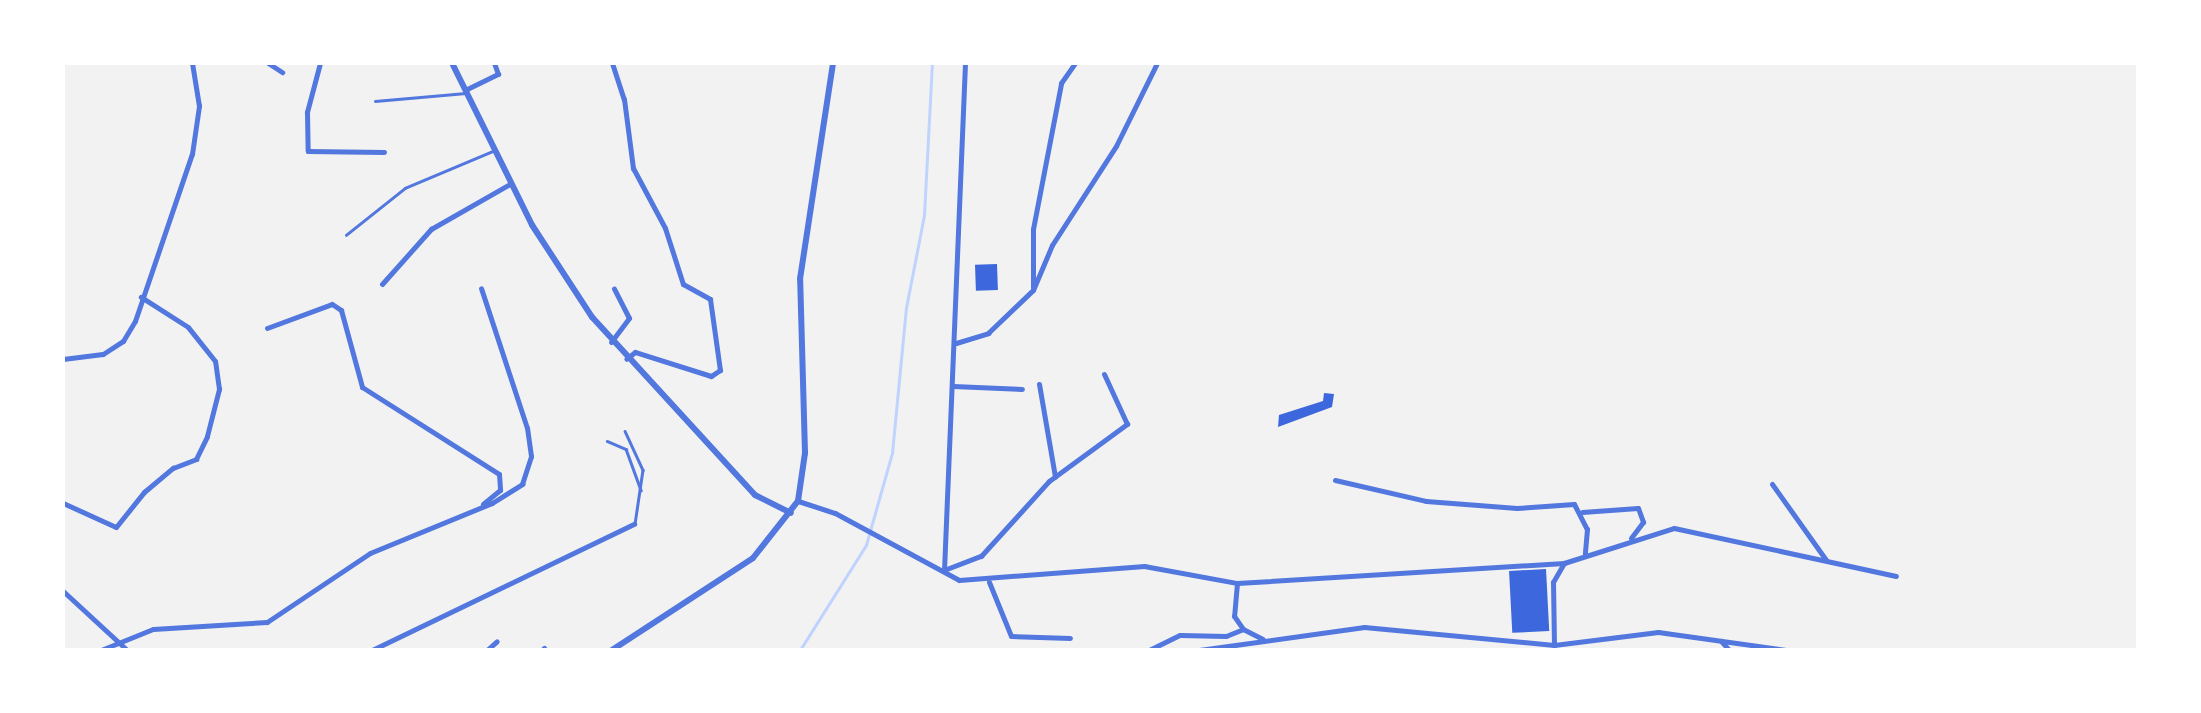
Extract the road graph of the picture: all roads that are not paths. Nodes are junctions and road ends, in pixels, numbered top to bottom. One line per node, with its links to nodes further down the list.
1 (192, 63): 22 (street)
2 (268, 63): 11 (street)
3 (320, 63): 15 (street)
4 (452, 63): 12 (street)
5 (494, 63): 12 (street)
6 (611, 63): 27 (street)
7 (833, 63): 38 (street)
8 (965, 63): 25 (street)
9 (1075, 63): 21 (street)
10 (1157, 63): 21 (street)
11 (282, 72)
12 (466, 92): 13 (lane); 14 (street)
13 (375, 101)
14 (493, 151): 16 (street); 17 (lane)
15 (384, 152)
16 (510, 184): 18 (street); 24 (street)
17 (346, 235)
18 (382, 284)
19 (481, 288): 40 (street)
20 (614, 289): 24 (street)
21 (1033, 290): 25 (street)
22 (141, 297): 26 (street); 39 (street)
23 (267, 328): 40 (street)
24 (611, 342): 27 (street)
25 (956, 343): 30 (street)
26 (63, 359)
27 (626, 359): 42 (street)
28 (1104, 374): 34 (street)
29 (1039, 384): 34 (street)
30 (953, 386): 31 (street); 48 (street)
31 (1022, 389)
32 (625, 431): 37 (lane)
33 (607, 441): 37 (lane)
34 (1055, 477): 48 (street)
35 (1335, 480): 41 (street)
36 (1772, 484): 46 (street)
37 (642, 493): 43 (lane)
38 (798, 501): 42 (street); 48 (street)
39 (63, 503)
40 (478, 508): 55 (street)
41 (1582, 512): 44 (street); 45 (street)
42 (790, 513): 64 (street)
43 (634, 524): 62 (street)
44 (1628, 540): 45 (street); 46 (street)
45 (1583, 555): 47 (street)
46 (1826, 560): 49 (street)
47 (1564, 563): 51 (street); 59 (street)
48 (944, 570): 50 (street)
49 (1896, 576)
50 (989, 582): 51 (street); 54 (street)
51 (1237, 583): 53 (street)
52 (63, 591): 55 (street)
53 (1243, 629): 56 (street); 65 (street)
54 (1070, 638)
55 (118, 639): 60 (street); 61 (street)
56 (1263, 639): 59 (street); 66 (street)
57 (497, 641): 63 (street)
58 (1721, 641): 59 (street); 67 (street); 68 (street)
59 (1554, 645)
60 (101, 650)
61 (127, 650)
62 (372, 650)
63 (487, 650)
64 (612, 650)
65 (1149, 650)
66 (1199, 650)
67 (1729, 650)
68 (1787, 650)

